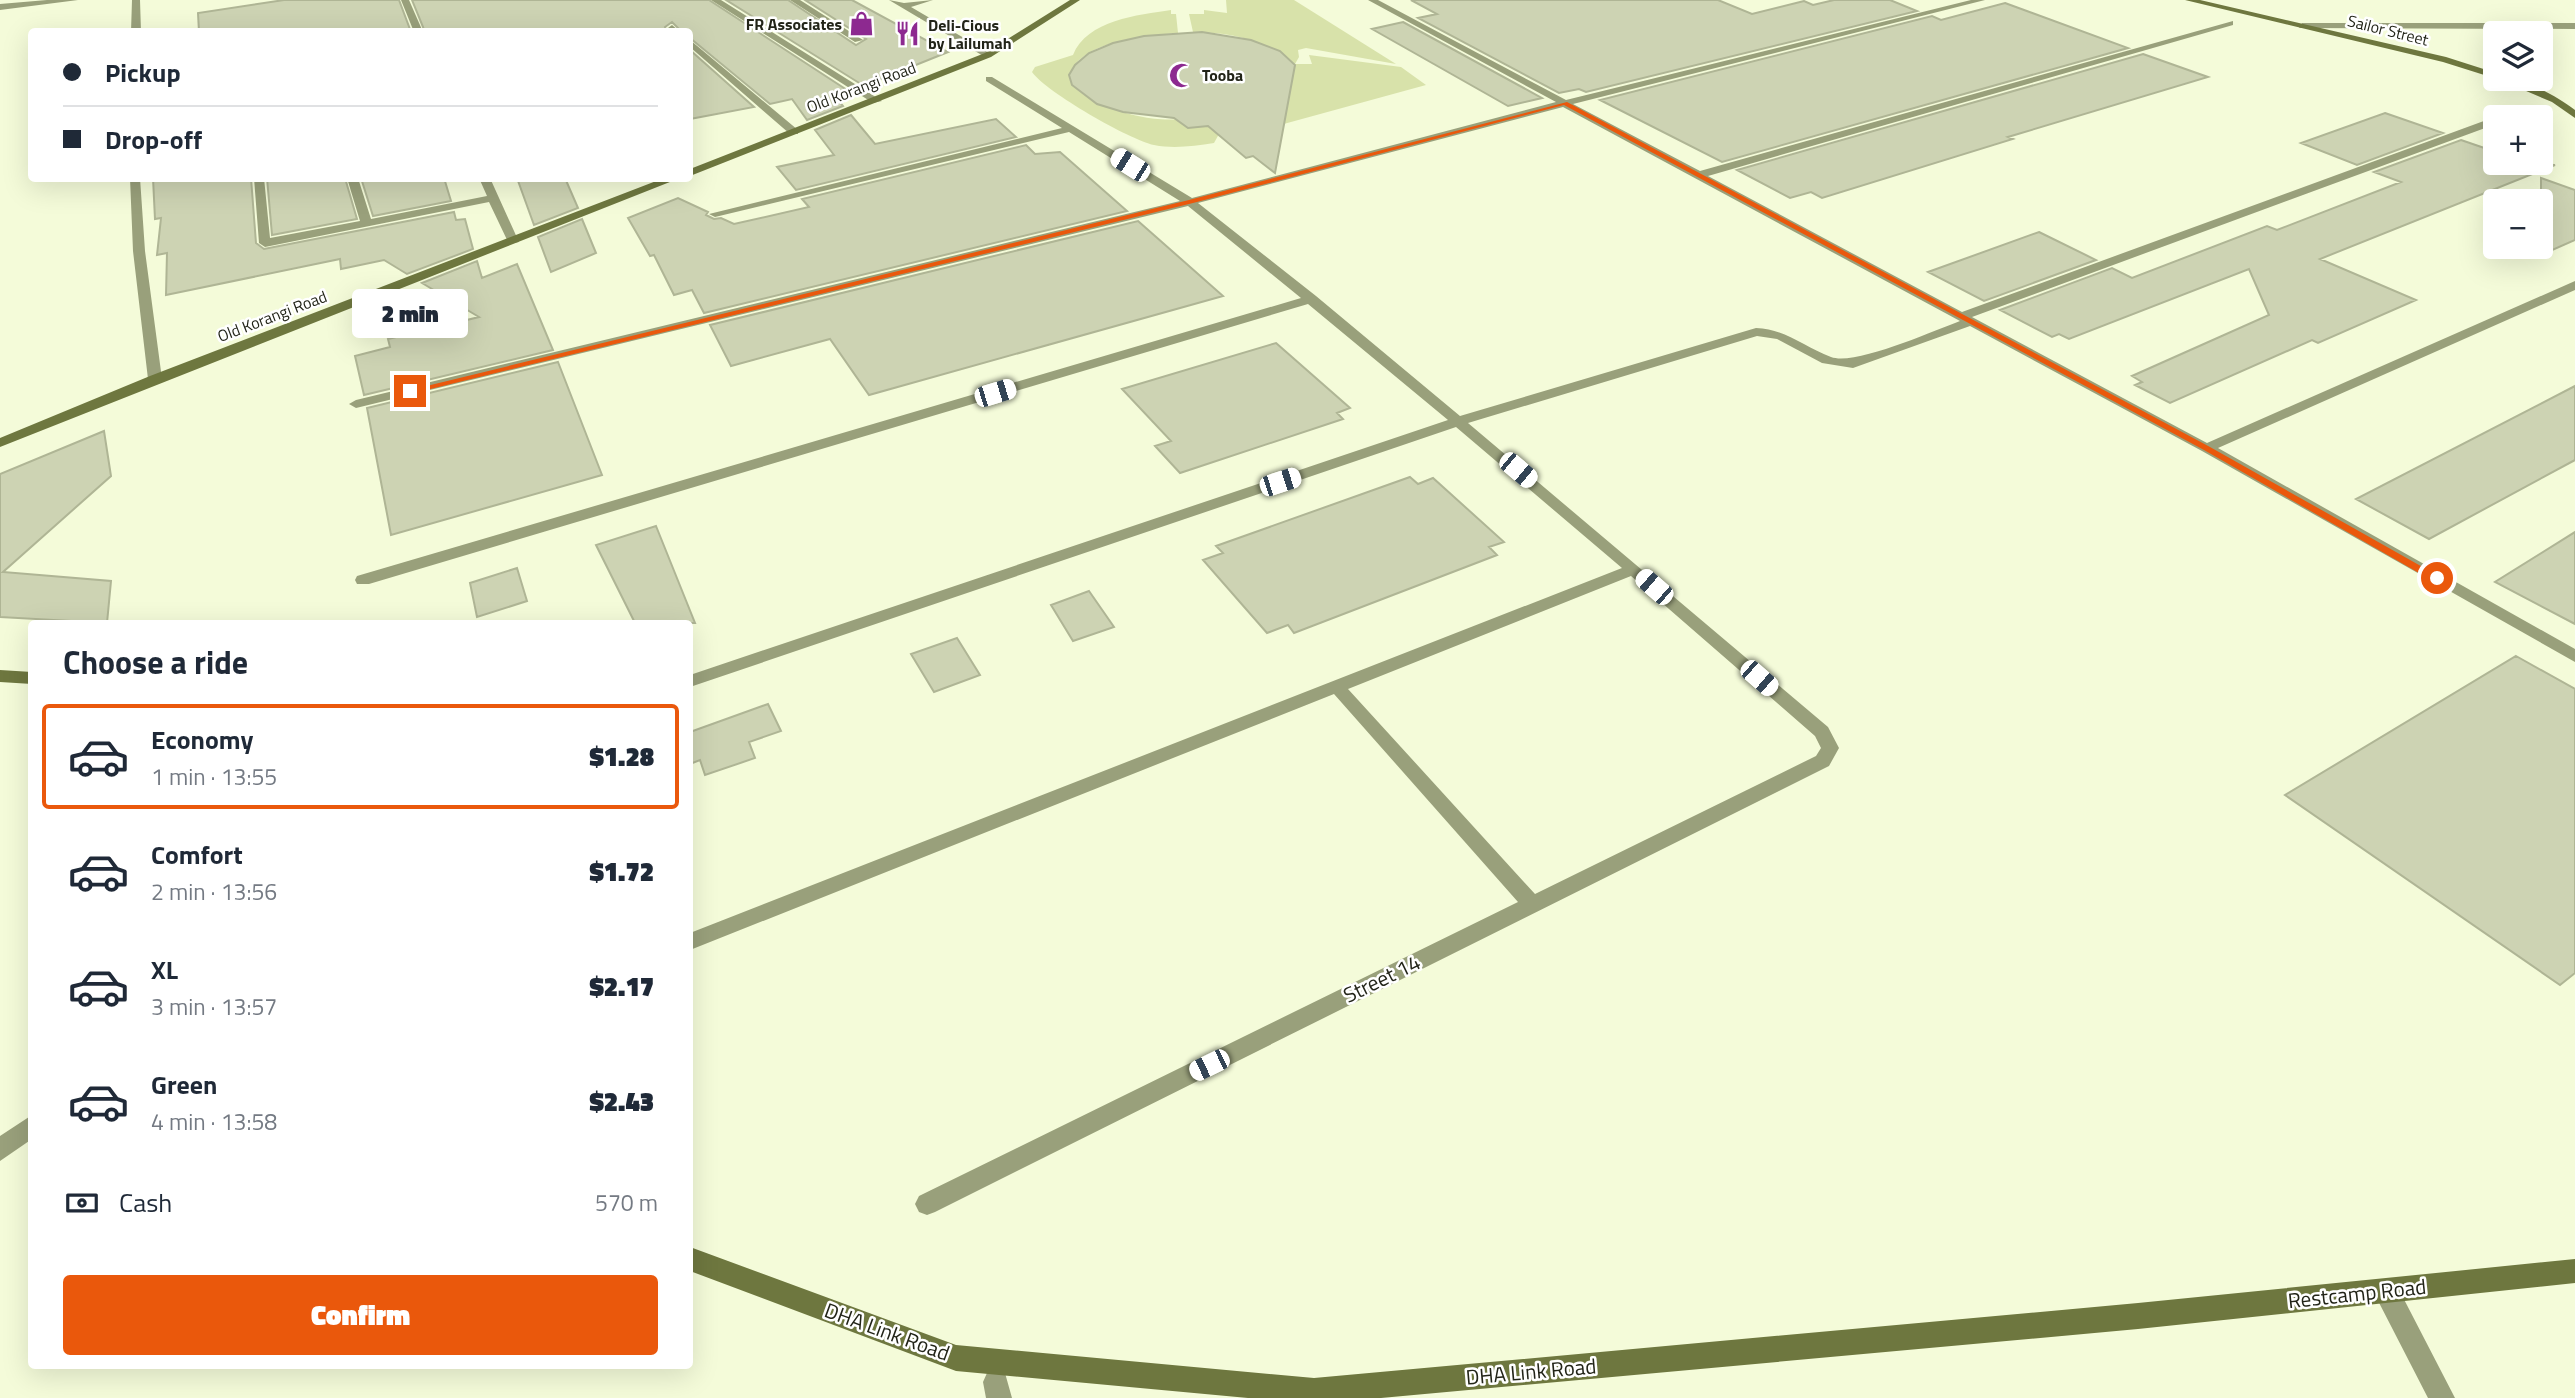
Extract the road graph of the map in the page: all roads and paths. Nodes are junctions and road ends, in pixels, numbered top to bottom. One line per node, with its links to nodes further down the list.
1 (74, 0): 13 (street)
2 (136, 0): 17 (street)
3 (405, 0): 18 (street)
4 (715, 0): 25 (street)
5 (794, 0): 19 (street)
6 (893, 0): 12 (street)
7 (929, 0): 12 (street)
8 (1076, 0): 21 (street, Old Korangi Road)
9 (1372, 0): 26 (street)
10 (1981, 0): 26 (street)
11 (2189, 0): 15 (street, Sailor Street)
12 (902, 6): 21 (street)
13 (0, 7)
14 (2230, 23): 32 (street)
15 (2302, 26): 16 (street); 22 (street, Sailor Street)
16 (2575, 26)
17 (136, 28)
18 (416, 28)
19 (858, 40)
20 (693, 46): 30 (street)
21 (988, 55): 25 (street, Old Korangi Road)
22 (2483, 72)
23 (989, 79): 29 (street)
24 (2533, 91): 27 (street)
25 (877, 101): 30 (street, Old Korangi Road)
26 (1565, 103): 32 (street); 39 (street)
27 (2575, 114)
28 (2483, 125): 45 (street)
29 (1070, 129): 39 (street); 40 (street)
30 (794, 132): 31 (street, Old Korangi Road)
31 (693, 172)
32 (1699, 175): 45 (street)
33 (135, 182): 46 (street)
34 (259, 182): 41 (street)
35 (353, 182): 41 (street)
36 (486, 182): 38 (street)
37 (665, 182): 42 (street, Old Korangi Road)
38 (493, 198): 41 (street); 42 (street)
39 (1190, 202): 44 (street); 47 (street)
40 (715, 214)
41 (366, 222)
42 (513, 242): 46 (street, Old Korangi Road)
43 (2575, 285): 50 (street)
44 (1312, 299): 48 (street); 52 (street)
45 (1967, 319): 48 (street); 50 (street)
46 (155, 379): 49 (street, Old Korangi Road)
47 (356, 404)
48 (1460, 421): 51 (street); 56 (street)
49 (0, 443)
50 (2207, 449): 53 (street)
51 (1634, 569): 57 (street); 58 (street, Street 14)
52 (363, 580)
53 (2575, 656)
54 (0, 676): 55 (street)
55 (28, 678)
56 (693, 680)
57 (1336, 686): 58 (street); 59 (street)
58 (1533, 905): 62 (street, Street 14)
59 (693, 942)
60 (28, 1128): 61 (street)
61 (0, 1150)
62 (928, 1205)
63 (693, 1260): 66 (street, DHA Link Road)
64 (2575, 1271): 65 (street, Restcamp Road)
65 (2386, 1291): 66 (street, Restcamp Road); 67 (street)
66 (2138, 1316)
67 (2442, 1398)

